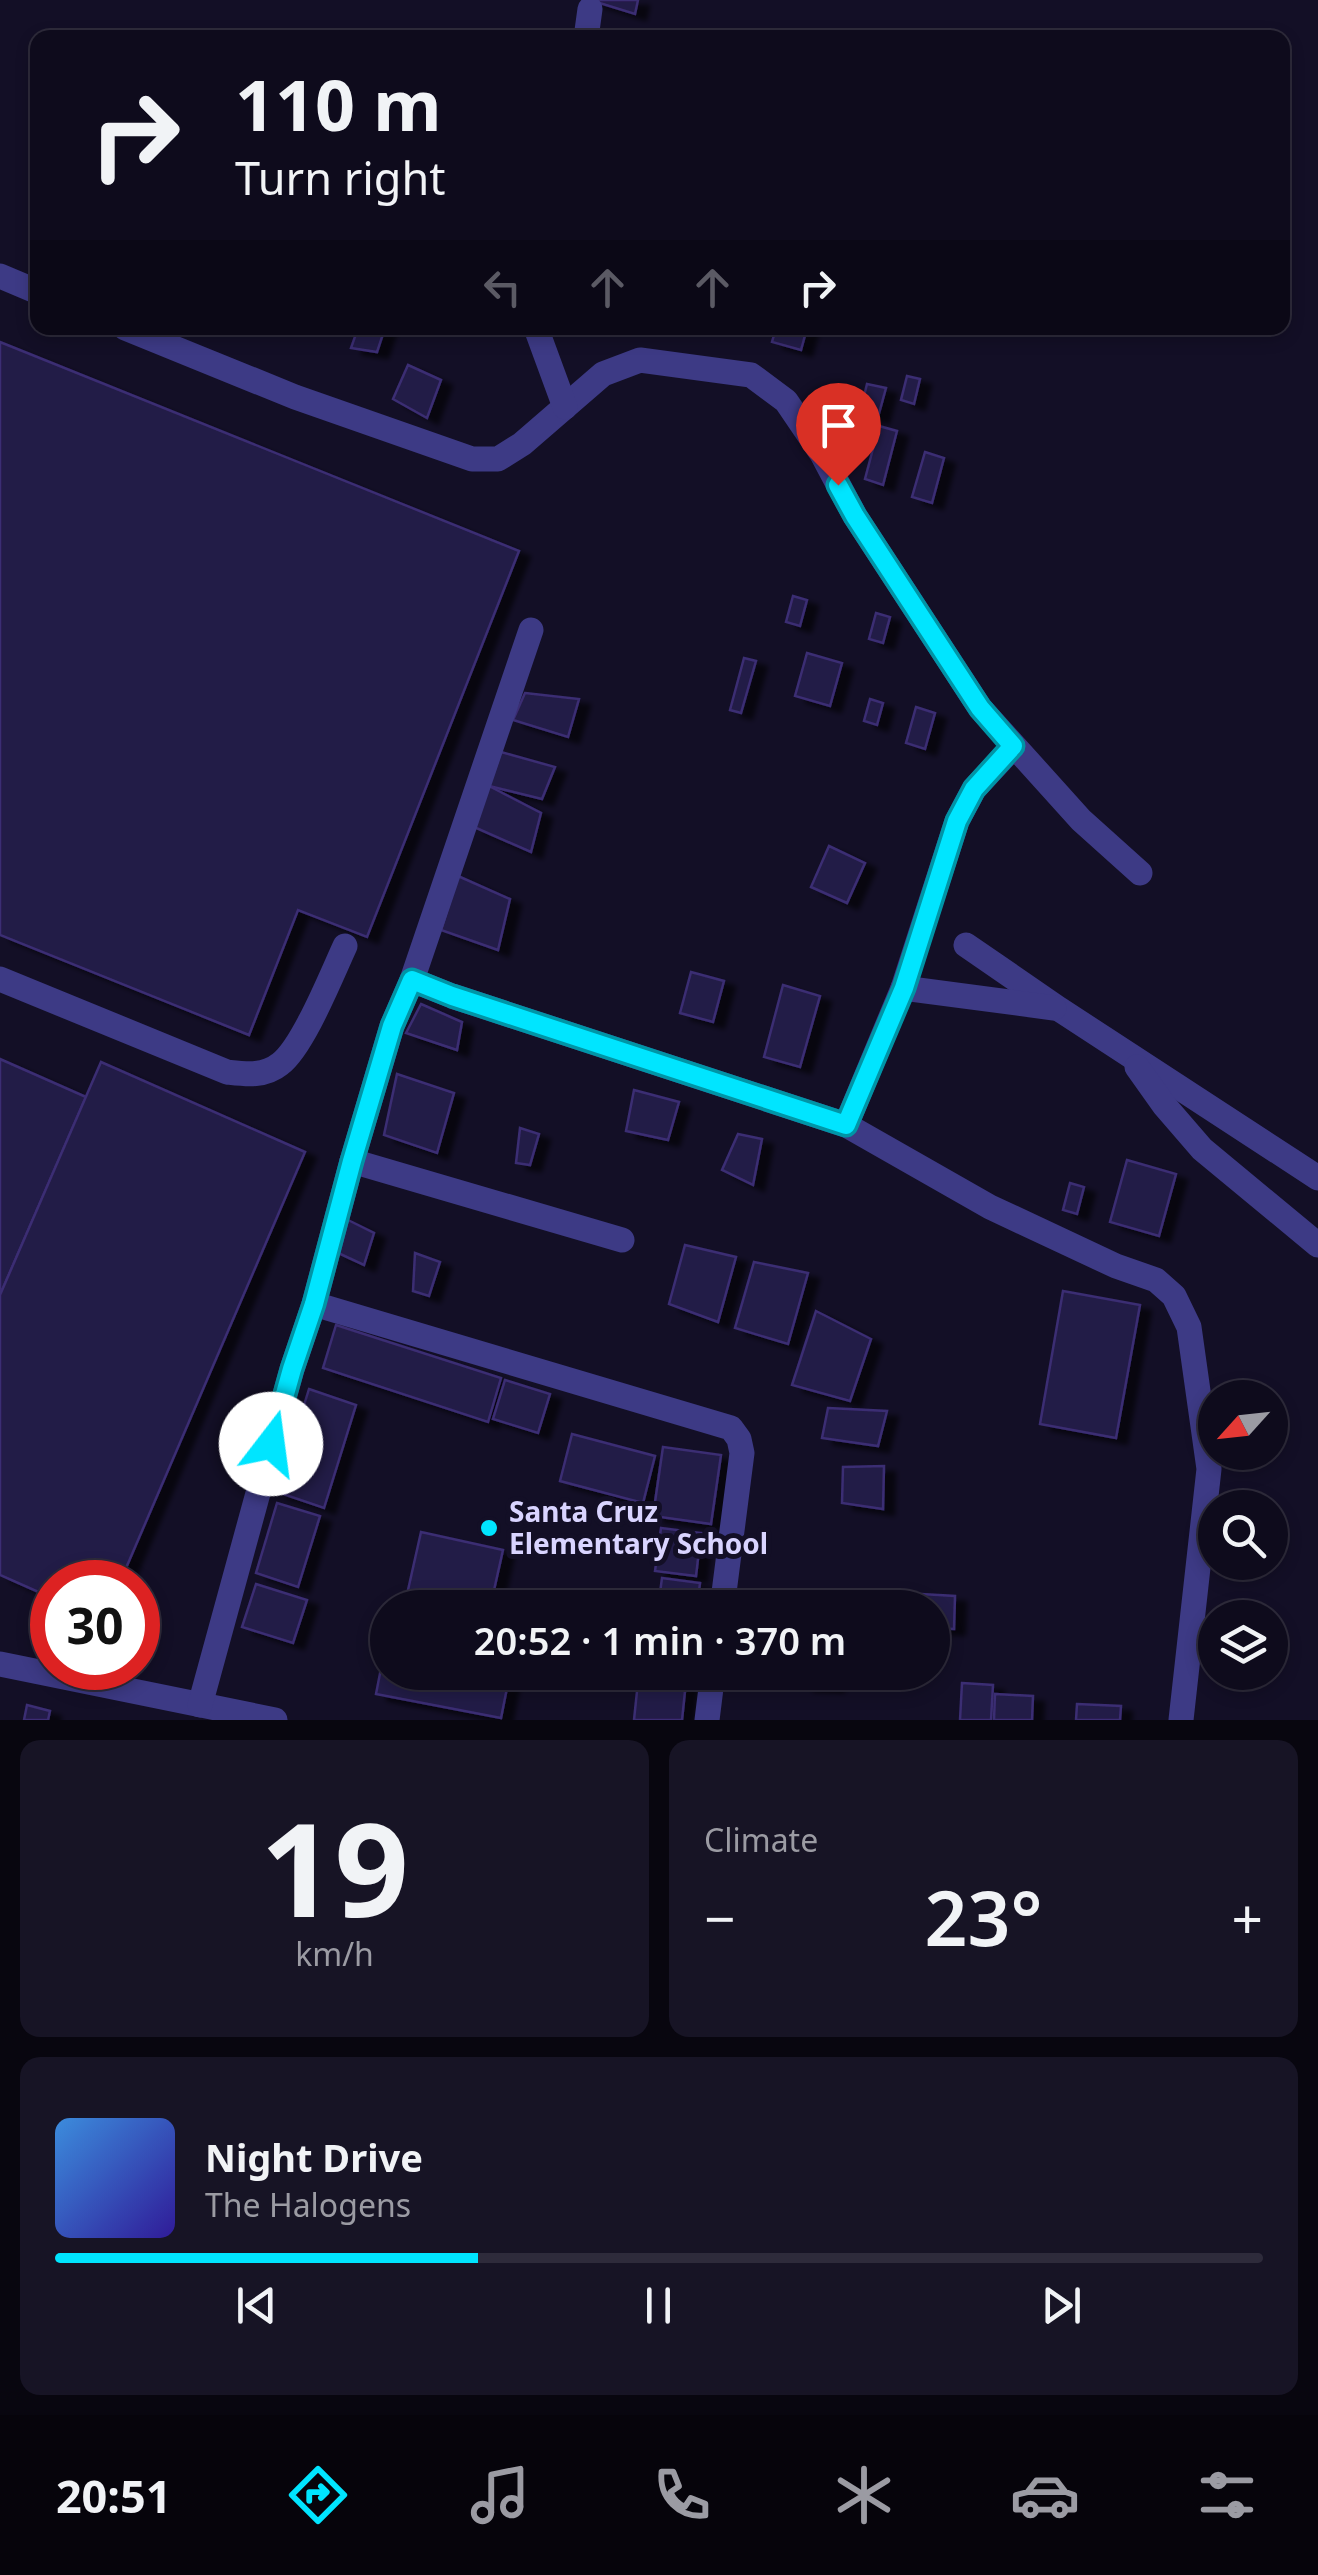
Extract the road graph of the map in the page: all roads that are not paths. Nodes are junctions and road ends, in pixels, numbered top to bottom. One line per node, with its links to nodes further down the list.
1 (590, 10): 2 (street)
2 (587, 30)
3 (0, 276): 4 (street)
4 (30, 289)
5 (142, 335): 7 (street)
6 (539, 335): 7 (street)
7 (565, 406): 9 (street)
8 (531, 630): 14 (street)
9 (1013, 746): 10 (street); 15 (street)
10 (1140, 872)
11 (966, 944): 16 (street)
12 (345, 946): 13 (street)
13 (0, 979)
14 (412, 980): 18 (street); 19 (street)
15 (904, 988): 16 (street); 18 (street)
16 (1060, 1009): 17 (street)
17 (1126, 1053): 20 (street); 22 (street)
18 (846, 1125): 30 (street)
19 (352, 1161): 21 (street); 23 (street)
20 (1318, 1178)
21 (622, 1240)
22 (1318, 1245)
23 (314, 1304): 24 (street); 27 (street)
24 (724, 1590)
25 (0, 1664): 27 (street)
26 (711, 1690): 29 (street)
27 (200, 1705): 28 (street)
28 (275, 1720)
29 (707, 1720)
30 (1181, 1720)

